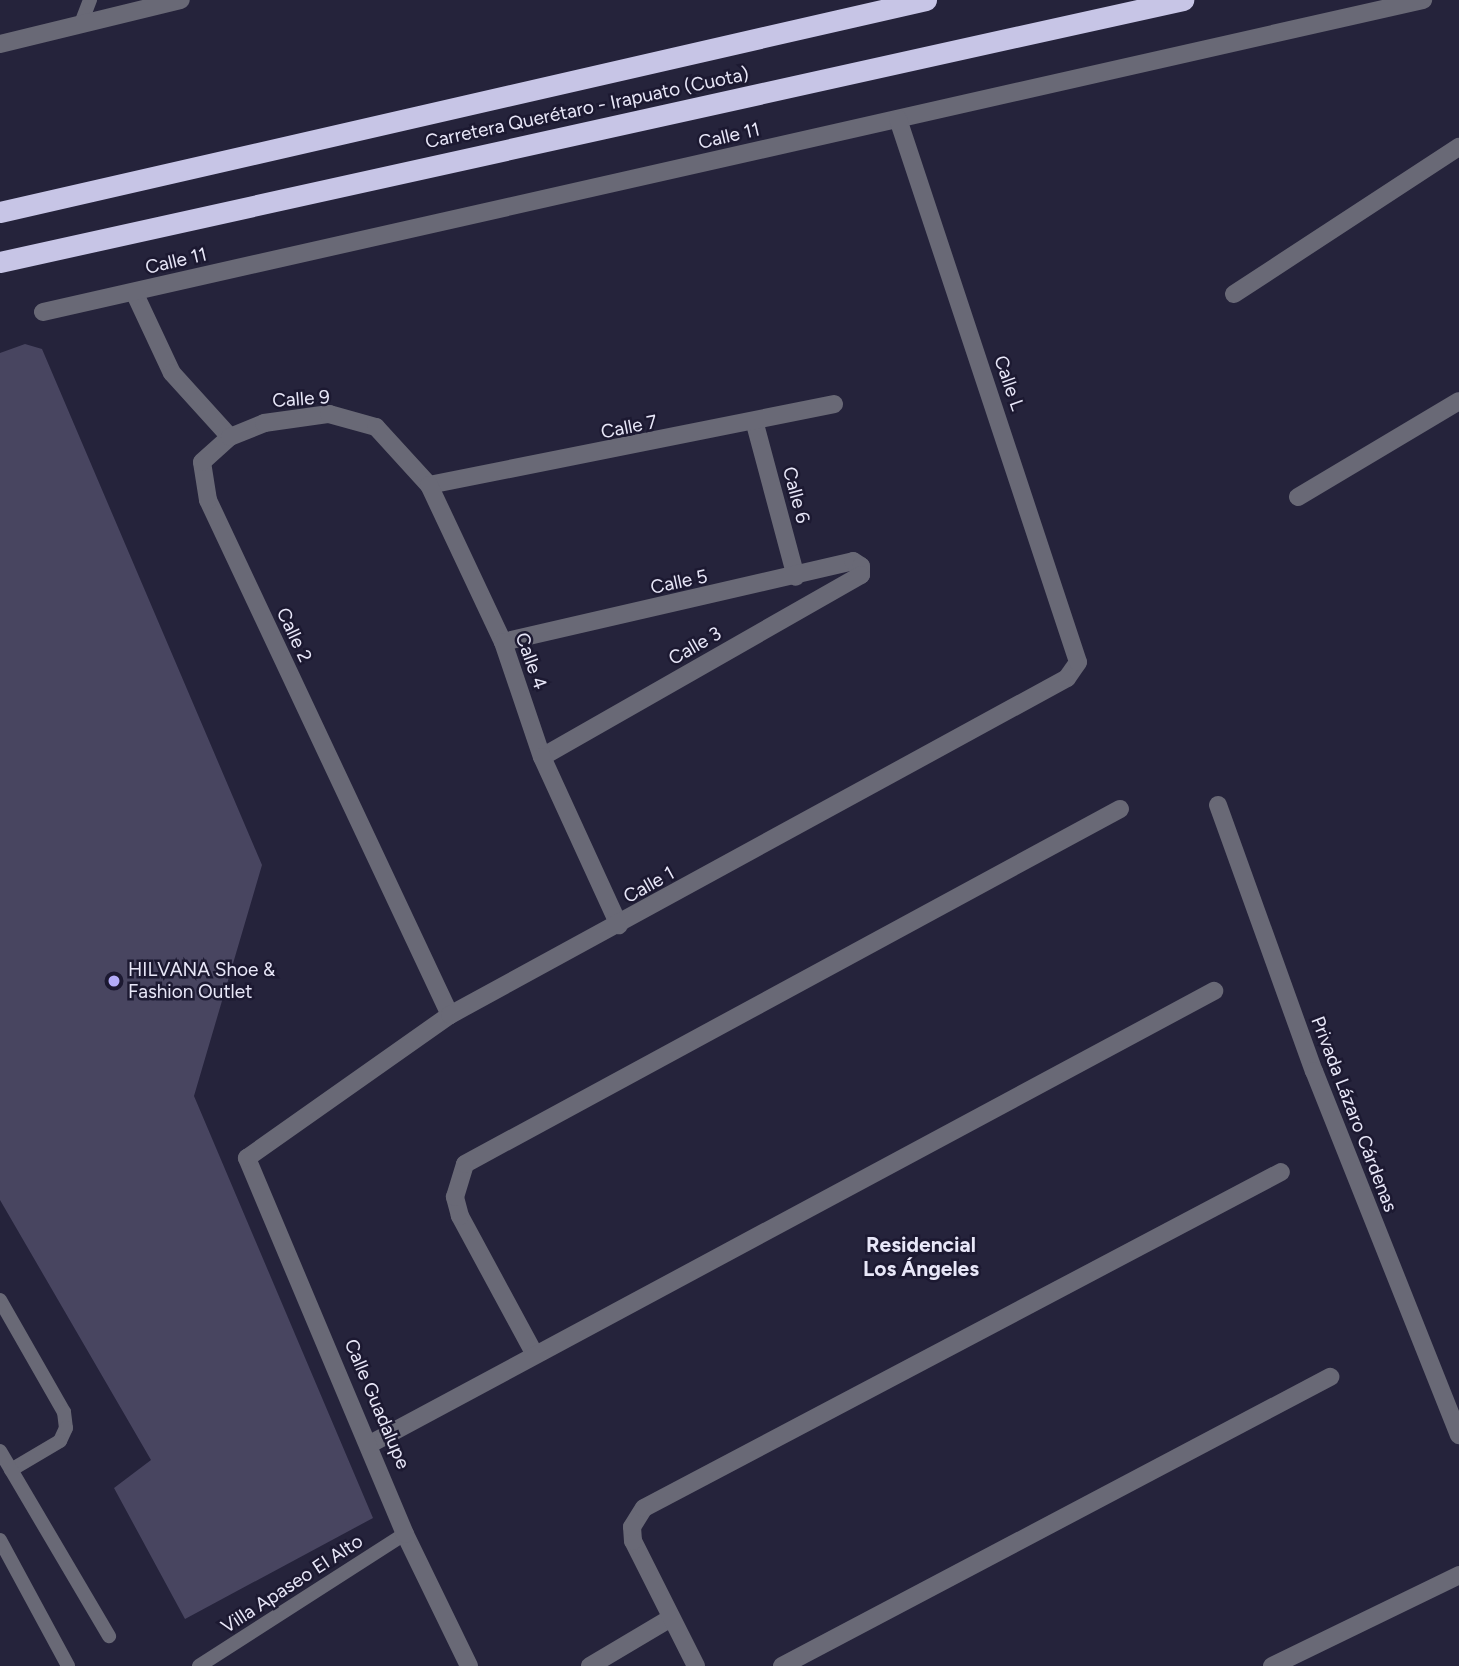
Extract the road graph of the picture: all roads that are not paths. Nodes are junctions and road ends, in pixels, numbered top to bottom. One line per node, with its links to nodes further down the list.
1 (90, 0): 6 (lane)
2 (181, 0): 6 (street)
3 (926, 0): 10 (highway, Carretera Querétaro - Irapuato (Cuota))
4 (1183, 0): 11 (highway, Carretera Querétaro - Irapuato (Cuota))
5 (1423, 0): 8 (street, Calle 11)
6 (80, 26): 7 (street)
7 (0, 44)
8 (898, 119): 14 (street, Calle 11); 27 (street, Calle L)
9 (1459, 147): 15 (street)
10 (0, 212)
11 (105, 237): 12 (highway, Carretera Querétaro - Irapuato (Cuota)); 13 (highway)
12 (0, 262)
13 (0, 272)
14 (134, 292): 16 (street, Calle 11); 21 (street)
15 (1234, 294)
16 (43, 312)
17 (1459, 401): 23 (street)
18 (834, 404): 19 (street, Calle 7)
19 (755, 424): 22 (street, Calle 7); 25 (street, Calle 6)
20 (376, 427): 21 (street, Calle 9); 22 (street, Calle 4)
21 (230, 437): 33 (street, Calle 2)
22 (429, 485): 26 (street, Calle 4)
23 (1298, 497)
24 (862, 566): 25 (street, Calle 5); 28 (street, Calle 3)
25 (796, 577): 26 (street, Calle 5)
26 (503, 642): 28 (street, Calle 4)
27 (1078, 662): 31 (street, Calle 1)
28 (542, 757): 31 (street, Calle 4)
29 (1218, 805): 39 (street, Privada Lázaro Cárdenas)
30 (1120, 809): 37 (street)
31 (619, 925): 33 (street, Calle 1)
32 (1214, 991): 37 (street)
33 (450, 1015): 34 (street, Calle 1)
34 (247, 1158): 40 (street, Calle Guadalupe)
35 (1281, 1171): 46 (street)
36 (0, 1300): 42 (lane)
37 (534, 1353): 40 (street)
38 (1331, 1377): 53 (street)
39 (1459, 1435)
40 (372, 1443): 43 (street, Calle Guadalupe)
41 (0, 1451): 42 (lane)
42 (11, 1470): 47 (lane)
43 (405, 1534): 49 (lane, Villa Apaseo El Alto); 50 (street, Calle Guadalupe)
44 (0, 1540): 48 (lane)
45 (1459, 1575): 54 (street)
46 (671, 1618): 51 (street); 52 (street)
47 (109, 1636)
48 (68, 1666)
49 (199, 1666)
50 (469, 1666)
51 (590, 1666)
52 (696, 1666)
53 (782, 1666)
54 (1272, 1666)

